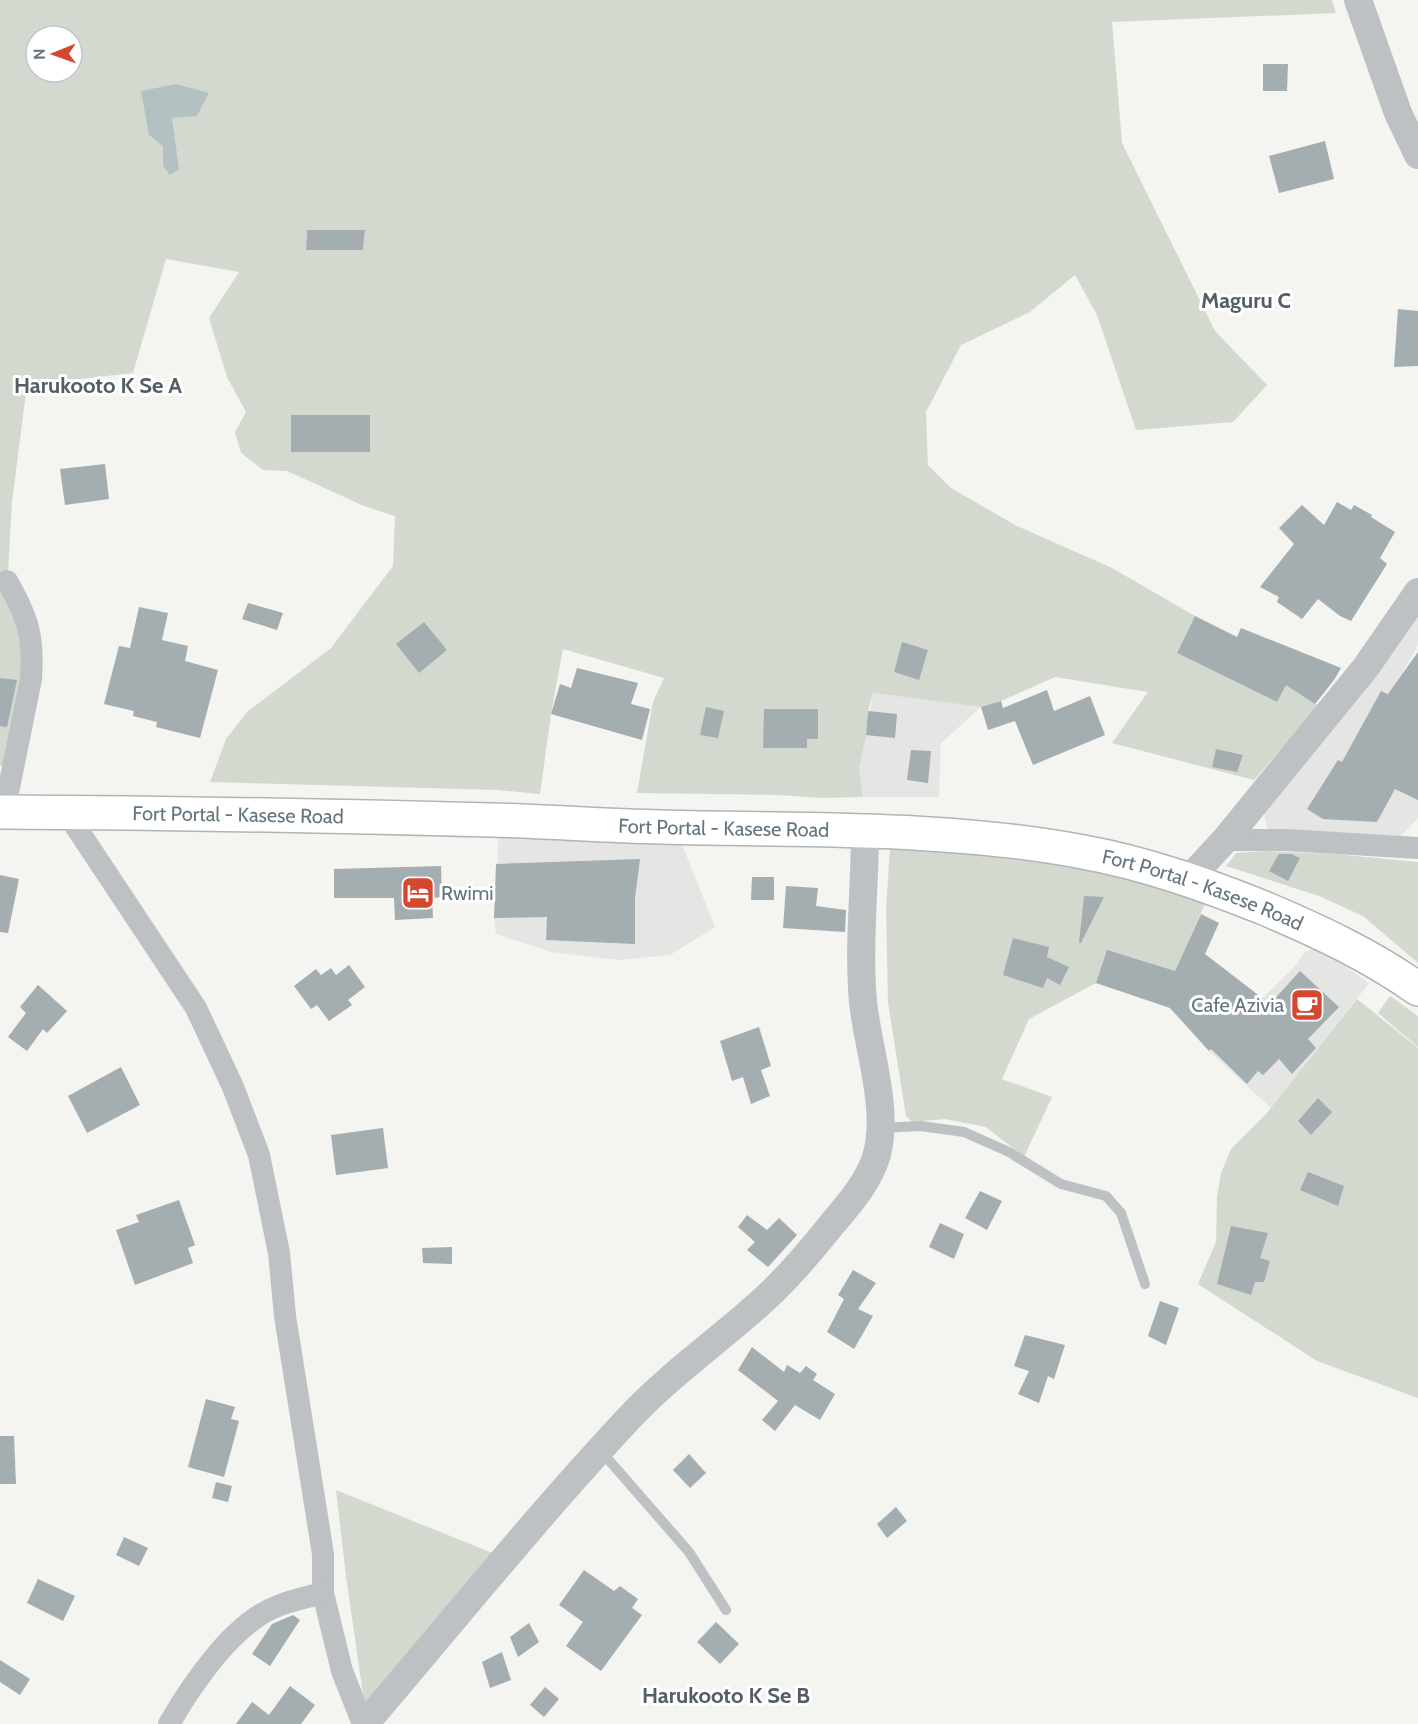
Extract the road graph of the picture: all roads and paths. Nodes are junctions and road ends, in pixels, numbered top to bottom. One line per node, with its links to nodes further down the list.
1 (1358, 0): 2 (street)
2 (1418, 154)
3 (7, 581): 5 (street)
4 (1418, 592): 8 (street)
5 (2, 812): 6 (highway, Fort Portal - Kasese Road)
6 (66, 812): 7 (highway, Fort Portal - Kasese Road); 15 (street)
7 (865, 831): 10 (highway, Fort Portal - Kasese Road); 12 (street)
8 (1225, 840): 9 (street); 10 (street)
9 (1418, 848)
10 (1188, 880): 11 (highway, Fort Portal - Kasese Road)
11 (1418, 989)
12 (881, 1128): 13 (lane); 14 (street)
13 (1145, 1284)
14 (600, 1449): 16 (lane); 18 (street)
15 (322, 1593): 17 (street); 18 (street)
16 (726, 1610)
17 (169, 1724)
18 (364, 1724)

